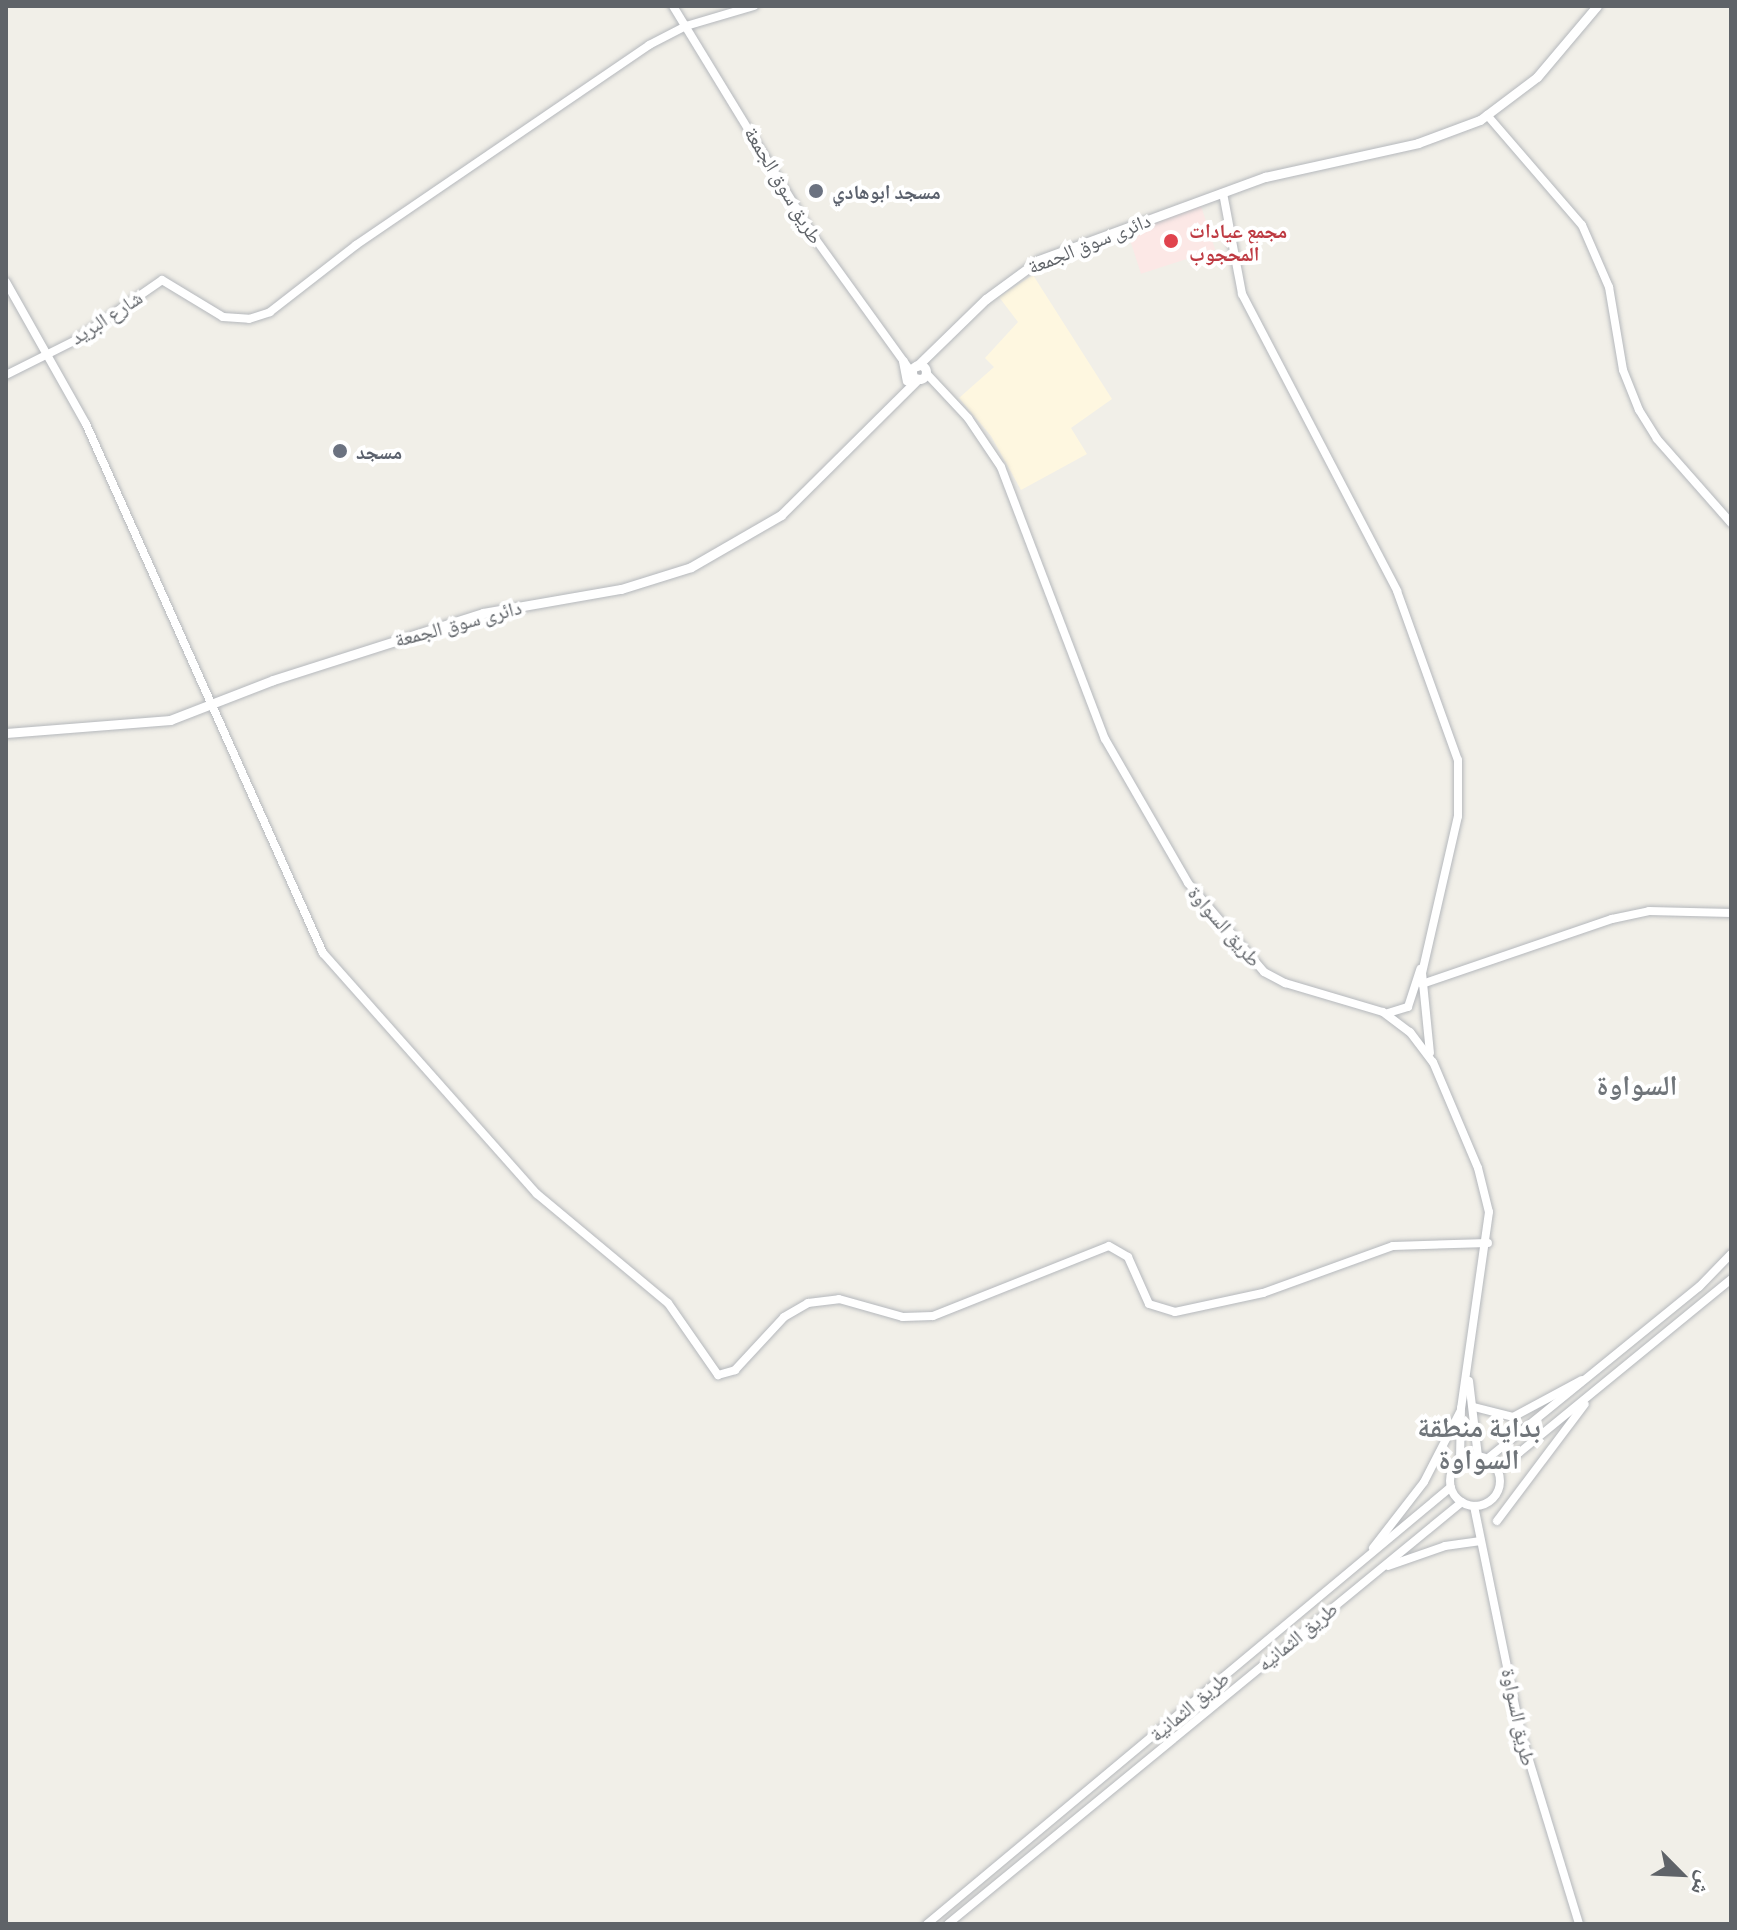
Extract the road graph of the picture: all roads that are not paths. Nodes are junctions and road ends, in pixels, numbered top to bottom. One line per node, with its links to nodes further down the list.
1 (673, 6): 4 (street, طريق سوق الجمعة)
2 (754, 6): 4 (street)
3 (1597, 6): 5 (main road, دائرى سوق الجمعة)
4 (686, 26): 8 (street, شارع البريد); 9 (street, طريق سوق الجمعة)
5 (1487, 115): 6 (main road, دائرى سوق الجمعة); 13 (street)
6 (1223, 193): 11 (main road, دائرى سوق الجمعة); 17 (street)
7 (6, 282): 8 (street)
8 (49, 350): 10 (street, شارع البريد); 14 (street)
9 (902, 360): 11 (street, طريق السواوة); 12 (main road)
10 (6, 375)
11 (921, 375): 12 (main road, دائرى سوق الجمعة); 19 (street, طريق السواوة)
12 (905, 390): 14 (main road, دائرى سوق الجمعة)
13 (1731, 523)
14 (211, 708): 15 (main road, دائرى سوق الجمعة); 21 (street)
15 (6, 733)
16 (1731, 913): 18 (street)
17 (1424, 953): 18 (street); 19 (street)
18 (1422, 984): 20 (street)
19 (1380, 1011): 20 (street, طريق السواوة)
20 (1433, 1062): 21 (street, طريق السواوة)
21 (1488, 1243): 24 (street, طريق السواوة)
22 (1731, 1254): 25 (street)
23 (1731, 1279): 26 (street)
24 (1468, 1376): 27 (street); 28 (street, طريق السواوة)
25 (1586, 1379): 27 (street); 29 (street)
26 (1594, 1393): 31 (street); 35 (street)
27 (1474, 1407): 29 (street)
28 (1461, 1411): 30 (street, طريق السواوة); 37 (street)
29 (1482, 1457): 30 (street); 31 (street)
30 (1460, 1461): 32 (street)
31 (1498, 1470): 34 (street)
32 (1451, 1487): 33 (street); 37 (street, طريق الثمانية)
33 (1462, 1502): 34 (street); 38 (street, طريق الثمانيه)
34 (1474, 1506): 36 (street, طريق السواوة)
35 (1497, 1521)
36 (1481, 1541): 38 (street); 41 (street, طريق السواوة)
37 (1370, 1554): 39 (street, طريق الثمانية)
38 (1380, 1568): 40 (street, طريق الثمانيه)
39 (927, 1924)
40 (948, 1924)
41 (1579, 1924)

